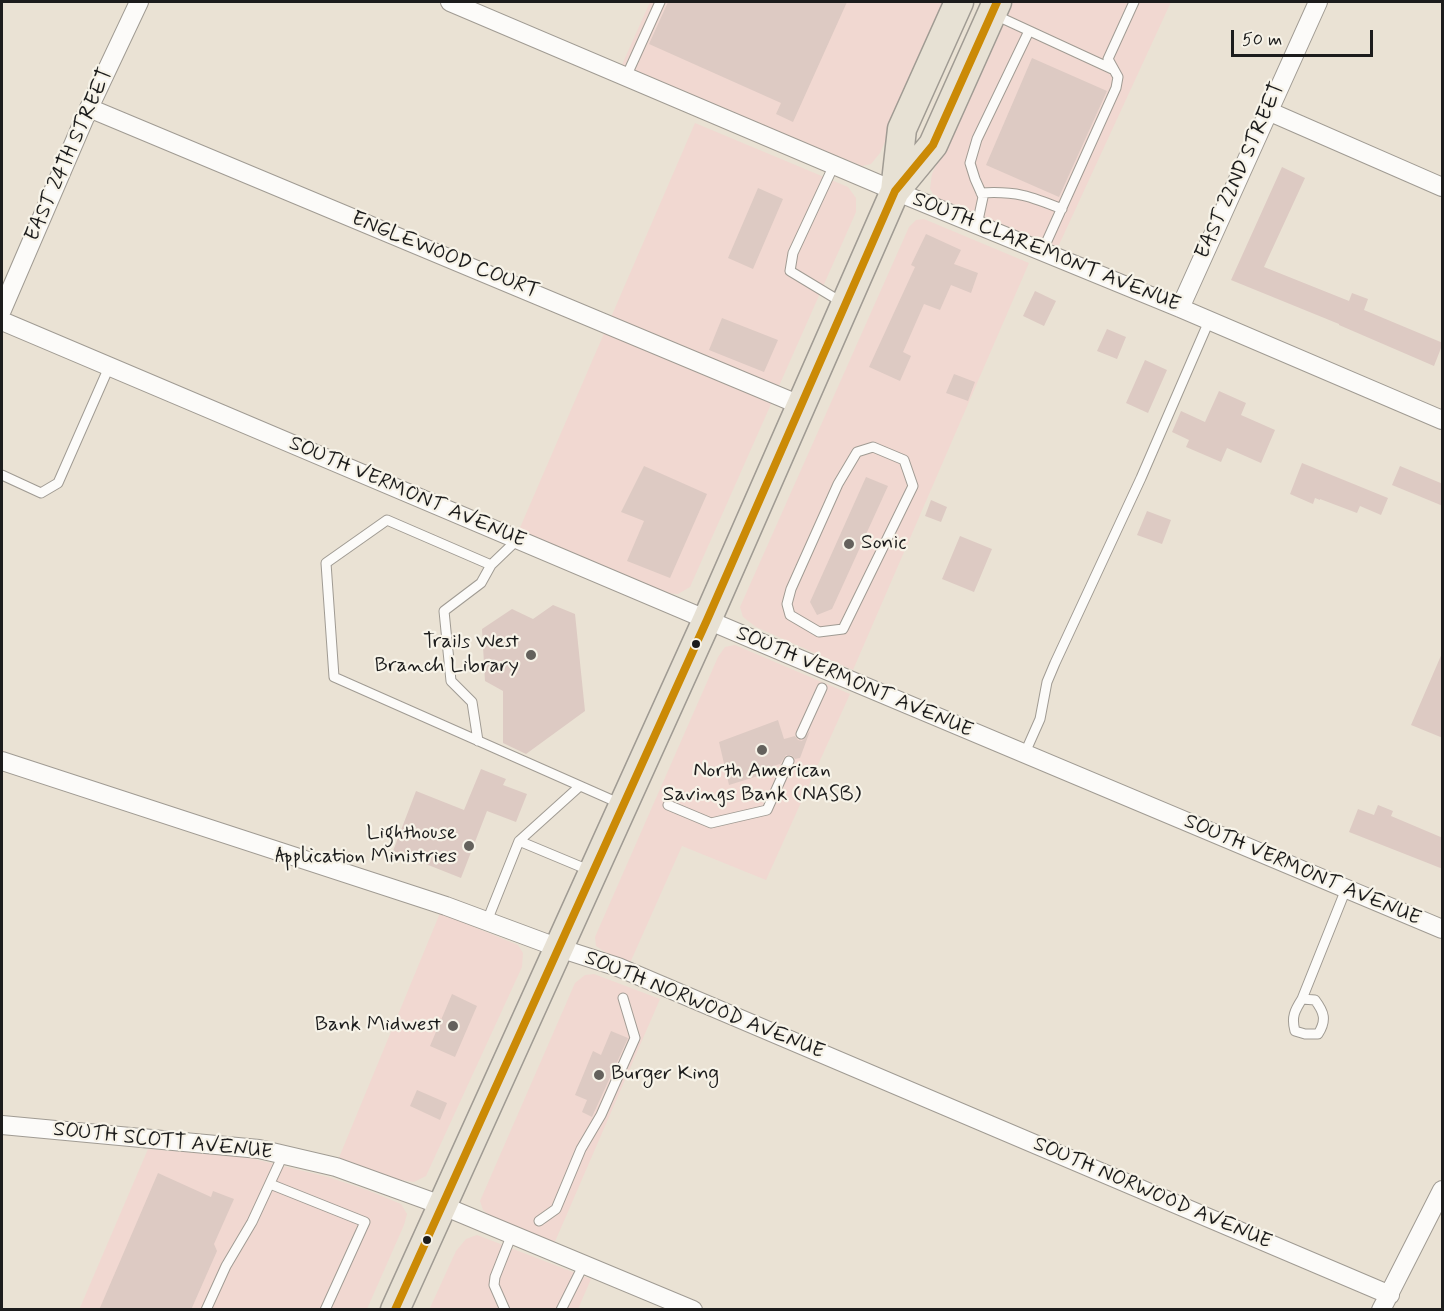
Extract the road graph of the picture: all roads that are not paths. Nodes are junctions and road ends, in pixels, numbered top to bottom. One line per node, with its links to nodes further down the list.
1 (139, 2): 11 (street, EAST 24TH STREET)
2 (450, 2): 10 (street, SOUTH CLAREMONT AVENUE)
3 (660, 2): 10 (lane)
4 (959, 2): 15 (main road)
5 (1134, 2): 9 (lane)
6 (1318, 2): 12 (street, EAST 22ND STREET)
7 (995, 8): 8 (lane); 15 (main road)
8 (1029, 31): 9 (lane); 16 (lane)
9 (1112, 69): 17 (lane)
10 (626, 76): 13 (street, SOUTH CLAREMONT AVENUE)
11 (89, 108): 22 (street, EAST 24TH STREET); 26 (street, ENGLEWOOD COURT)
12 (1268, 111): 14 (street); 21 (street, EAST 22ND STREET)
13 (834, 165): 15 (street, SOUTH CLAREMONT AVENUE); 20 (lane)
14 (1443, 187)
15 (895, 191): 18 (street, SOUTH CLAREMONT AVENUE); 20 (main road)
16 (981, 193): 17 (lane); 18 (lane)
17 (1062, 209): 19 (lane)
18 (977, 225): 19 (street, SOUTH CLAREMONT AVENUE)
19 (1042, 252): 21 (street, SOUTH CLAREMONT AVENUE)
20 (845, 305): 26 (main road)
21 (1180, 308): 24 (street, SOUTH CLAREMONT AVENUE)
22 (2, 310)
23 (2, 321): 25 (street, SOUTH VERMONT AVENUE)
24 (1209, 321): 27 (street, SOUTH CLAREMONT AVENUE); 36 (lane)
25 (109, 367): 28 (lane); 29 (street, SOUTH VERMONT AVENUE)
26 (800, 405): 32 (main road)
27 (1443, 420)
28 (2, 475)
29 (518, 539): 30 (lane); 32 (street, SOUTH VERMONT AVENUE)
30 (491, 565): 35 (lane); 35 (lane)
31 (787, 604): 31 (lane)
32 (707, 620): 36 (street, SOUTH VERMONT AVENUE); 40 (main road)
33 (822, 688): 34 (lane)
34 (801, 734)
35 (478, 741): 39 (lane)
36 (1024, 754): 44 (street, SOUTH VERMONT AVENUE)
37 (2, 761): 45 (street, SOUTH NORWOOD AVENUE)
38 (789, 761): 41 (lane)
39 (580, 786): 40 (lane); 42 (lane)
40 (623, 805): 43 (main road)
41 (668, 805)
42 (519, 841): 43 (lane); 45 (lane)
43 (593, 872): 47 (main road)
44 (1346, 889): 46 (street, SOUTH VERMONT AVENUE); 49 (lane)
45 (487, 921): 47 (street, SOUTH NORWOOD AVENUE)
46 (1443, 929)
47 (559, 948): 54 (main road); 58 (street, SOUTH NORWOOD AVENUE)
48 (623, 998): 55 (lane)
49 (1302, 999)
50 (2, 1125): 51 (street, SOUTH SCOTT AVENUE)
51 (283, 1155): 52 (lane); 54 (street, SOUTH SCOTT AVENUE)
52 (270, 1184): 59 (lane); 60 (lane)
53 (1443, 1190): 58 (street)
54 (441, 1205): 56 (street, SOUTH SCOTT AVENUE); 61 (main road)
55 (539, 1221)
56 (512, 1234): 57 (street, SOUTH SCOTT AVENUE); 62 (lane)
57 (584, 1264): 63 (lane); 64 (street, SOUTH SCOTT AVENUE)
58 (1386, 1302)
59 (206, 1310)
60 (325, 1310)
61 (395, 1310)
62 (505, 1310)
63 (561, 1310)
64 (693, 1310)

